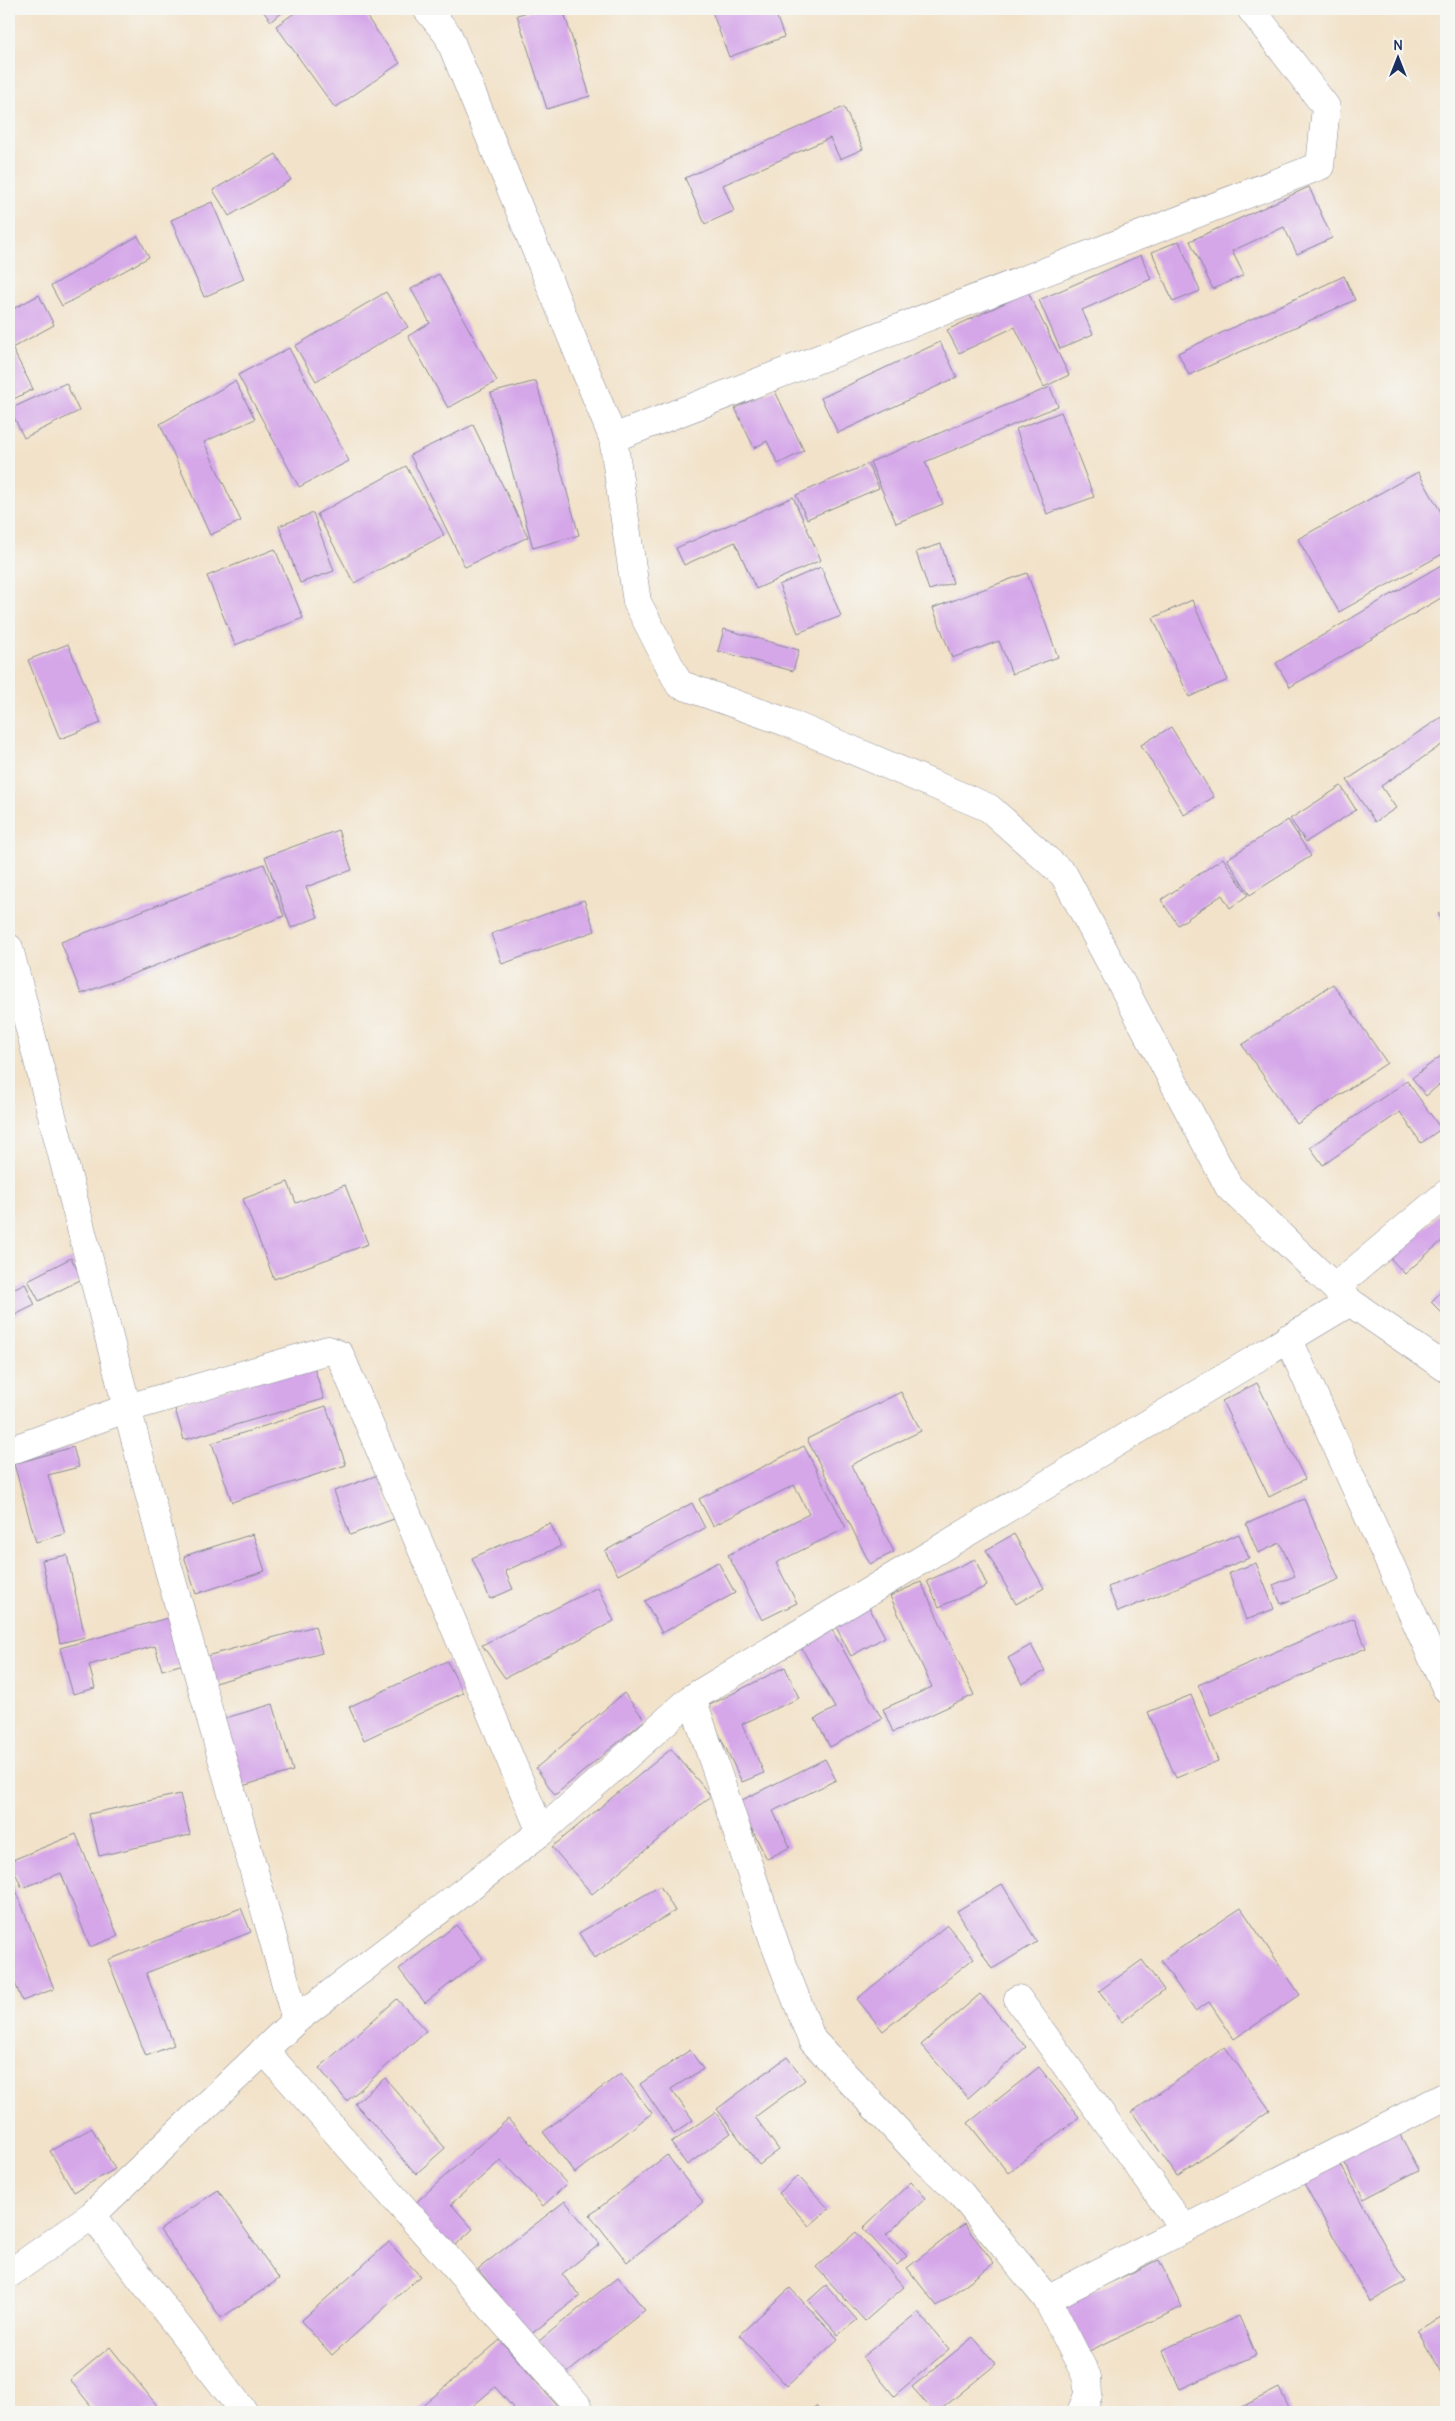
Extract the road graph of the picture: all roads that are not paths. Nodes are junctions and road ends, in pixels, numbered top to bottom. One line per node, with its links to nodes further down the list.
1 (427, 9): 3 (street)
2 (1250, 9): 3 (street)
3 (613, 438): 6 (street)
4 (9, 948): 9 (street)
5 (1446, 1194): 6 (street)
6 (1342, 1294): 7 (street); 8 (street)
7 (1288, 1338): 11 (street); 12 (street)
8 (1446, 1368)
9 (128, 1408): 10 (street); 13 (street); 15 (street)
10 (9, 1451)
11 (1446, 1688)
12 (692, 1698): 13 (street); 21 (street)
13 (540, 1832): 15 (street)
14 (1018, 1999): 19 (street)
15 (296, 2020): 16 (street)
16 (264, 2050): 18 (street); 22 (street)
17 (1446, 2096): 19 (street)
18 (92, 2215): 20 (street); 23 (street)
19 (1184, 2229): 21 (street)
20 (9, 2274)
21 (1047, 2299): 24 (street)
22 (577, 2405)
23 (244, 2412)
24 (1080, 2412)

